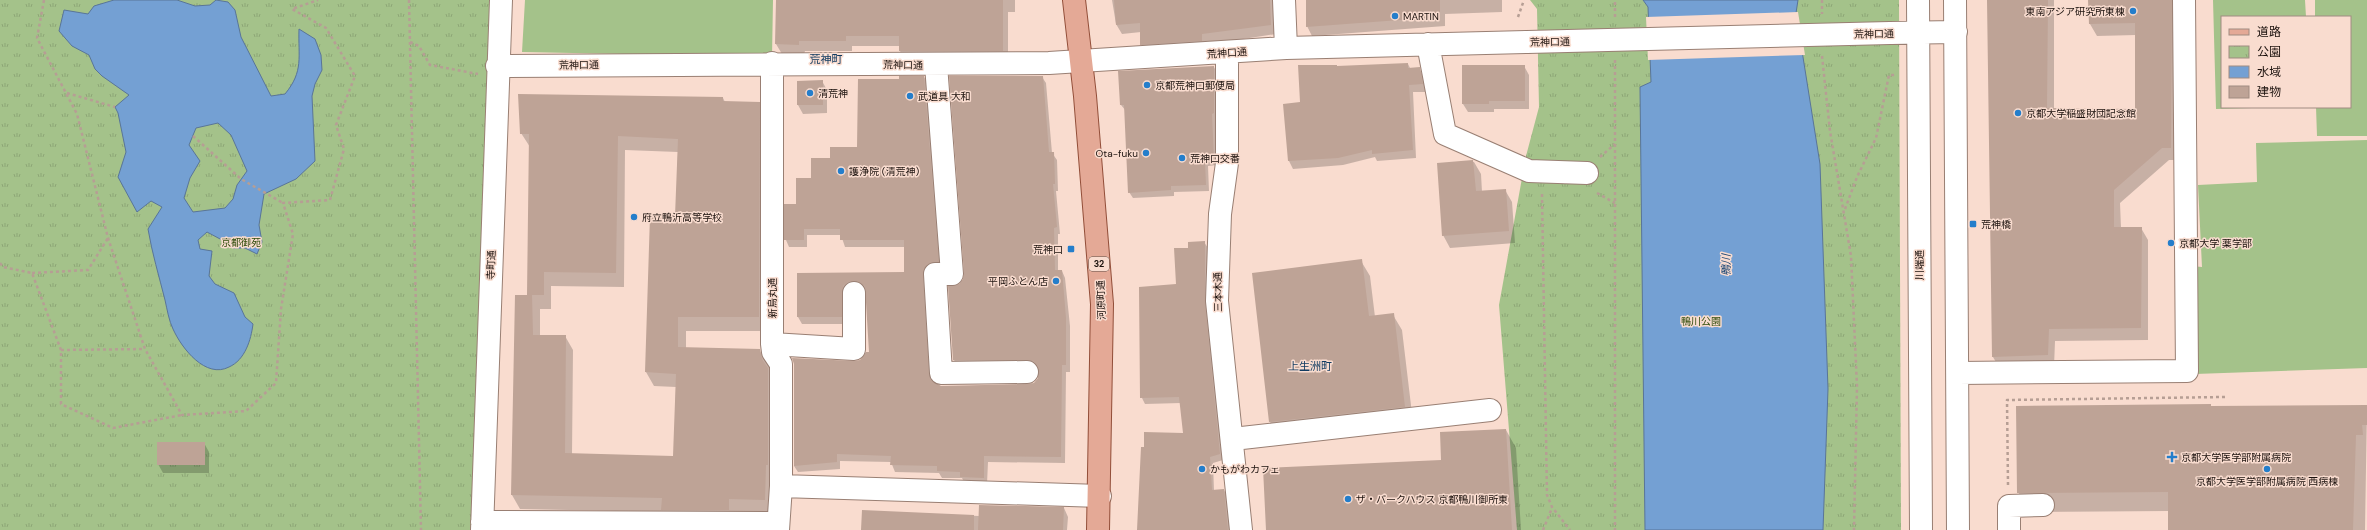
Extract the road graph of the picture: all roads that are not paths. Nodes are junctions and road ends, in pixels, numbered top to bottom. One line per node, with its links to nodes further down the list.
1 (502, 0): 15 (street, 寺町通)
2 (1074, 0): 12 (main road, 河原町通 / 32)
3 (1284, 0): 10 (street)
4 (1918, 0): 8 (street, 川端通)
5 (1956, 0): 7 (street)
6 (2184, 0): 20 (street)
7 (1956, 32): 8 (street, 荒神口通); 20 (street)
8 (1919, 33): 9 (street, 荒神口通, bridge); 30 (street, 川端通)
9 (1428, 44): 10 (street, 荒神口通); 16 (street)
10 (1286, 48): 11 (street, 荒神口通)
11 (1227, 54): 12 (street, 荒神口通); 22 (street, 三本木通)
12 (1082, 61): 14 (street, 荒神口通); 24 (main road, 河原町通 / 32)
13 (772, 63): 14 (street, 荒神口通); 15 (street, 荒神口通); 18 (street, 新烏丸通)
14 (936, 65): 19 (street)
15 (491, 70): 26 (street, 寺町通)
16 (1587, 173)
17 (854, 293): 18 (street)
18 (772, 344): 23 (street, 新烏丸通)
19 (1027, 372)
20 (1958, 373): 31 (street)
21 (1490, 410): 22 (street)
22 (1233, 439): 29 (street, 三本木通)
23 (781, 486): 24 (street); 27 (street, 新烏丸通)
24 (1100, 496): 28 (main road, 河原町通 / 32)
25 (2044, 505): 32 (street)
26 (482, 526): 27 (street)
27 (778, 527)
28 (1098, 530)
29 (1241, 530)
30 (1921, 530)
31 (1958, 530)
32 (2009, 530)

